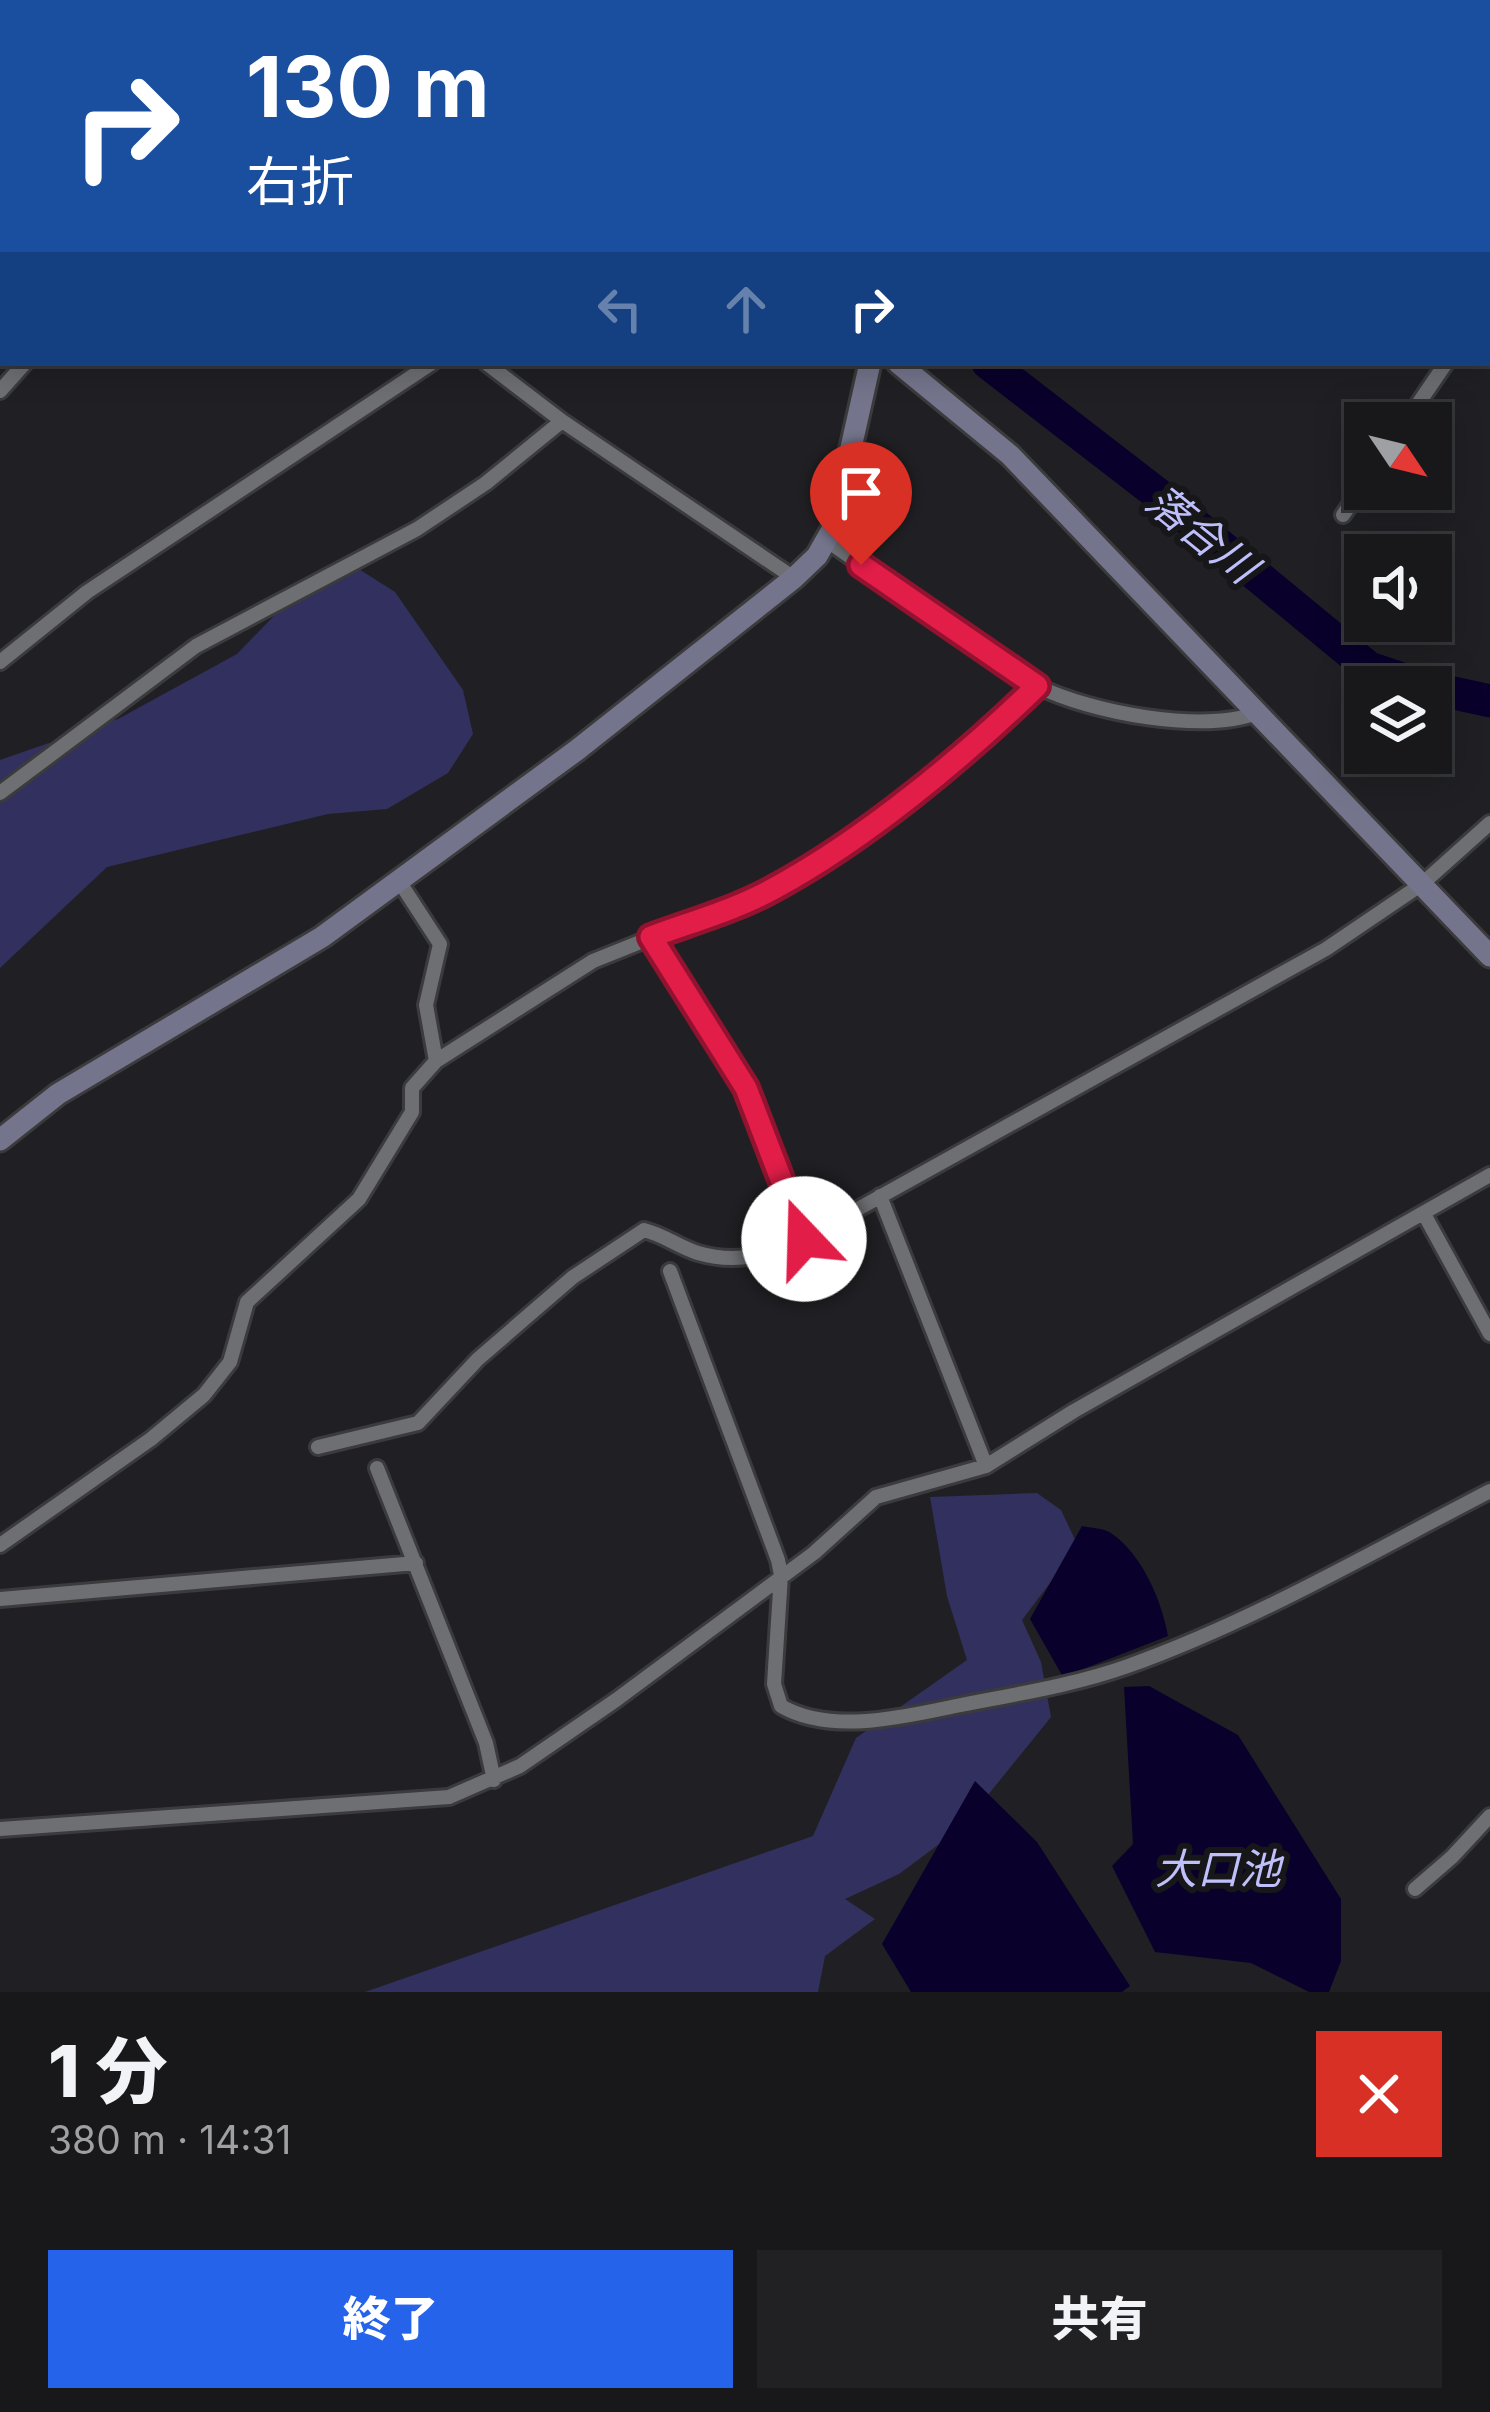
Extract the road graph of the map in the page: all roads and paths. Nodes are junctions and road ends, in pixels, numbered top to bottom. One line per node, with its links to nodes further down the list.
1 (22, 366): 7 (street)
2 (427, 366): 14 (street)
3 (490, 366): 9 (street)
4 (869, 366): 12 (street)
5 (902, 366): 16 (street)
6 (1444, 366): 8 (street)
7 (0, 392)
8 (1420, 402)
9 (562, 421): 13 (street); 17 (street)
10 (1346, 510): 11 (street)
11 (1343, 515)
12 (826, 540): 13 (street); 15 (street)
13 (794, 578): 19 (street)
14 (0, 662)
15 (1037, 686): 16 (street); 21 (street)
16 (1260, 712): 20 (street)
17 (0, 793)
18 (1490, 823): 20 (street)
19 (399, 881): 23 (street); 24 (street)
20 (1422, 884): 22 (street); 26 (street)
21 (651, 937): 23 (street); 28 (street)
22 (1490, 956)
23 (436, 1061): 35 (street)
24 (0, 1140)
25 (1490, 1175): 27 (street)
26 (880, 1196): 28 (street); 32 (street)
27 (1424, 1214): 30 (street); 32 (street)
28 (804, 1239): 31 (street)
29 (670, 1271): 37 (street)
30 (1490, 1334)
31 (318, 1448)
32 (986, 1466): 37 (street)
33 (377, 1468): 36 (street)
34 (1490, 1491): 37 (street)
35 (0, 1545)
36 (416, 1563): 38 (street); 39 (street)
37 (781, 1575): 39 (street)
38 (0, 1599)
39 (494, 1780): 41 (street)
40 (1490, 1816): 42 (street)
41 (0, 1829)
42 (1415, 1889)

